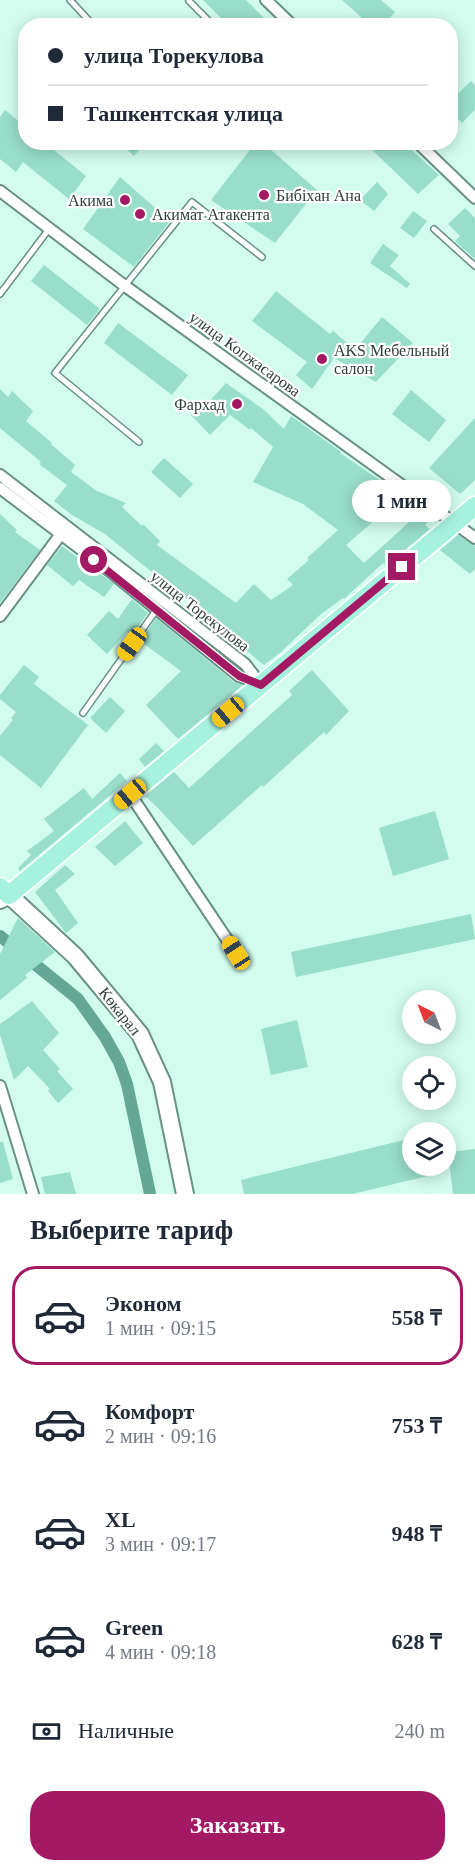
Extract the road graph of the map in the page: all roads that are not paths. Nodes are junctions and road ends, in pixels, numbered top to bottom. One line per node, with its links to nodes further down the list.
1 (70, 0): 4 (lane)
2 (189, 0): 5 (lane)
3 (266, 0): 6 (street)
4 (87, 18)
5 (206, 18)
6 (285, 18)
7 (425, 150): 9 (street)
8 (0, 191): 10 (street, улица Копжасарова)
9 (475, 198)
10 (49, 229): 14 (street, улица Копжасарова); 15 (lane)
11 (434, 229): 13 (lane)
12 (262, 257): 14 (lane)
13 (475, 266)
14 (125, 286): 16 (lane); 20 (street, улица Копжасарова)
15 (0, 294)
16 (139, 442)
17 (0, 475): 25 (street, улица Торекулова)
18 (0, 488): 21 (street, улица Торекулова)
19 (475, 506): 20 (main road)
20 (455, 522): 22 (street, улица Копжасарова); 25 (main road)
21 (61, 534): 23 (street, улица Торекулова); 24 (street)
22 (475, 538)
23 (157, 609): 25 (street, улица Торекулова); 26 (lane)
24 (0, 616)
25 (261, 685): 27 (main road)
26 (83, 714)
27 (130, 794): 28 (main road); 29 (street)
28 (3, 894): 32 (main road, Көкарал)
29 (236, 953)
30 (0, 1086): 31 (street)
31 (33, 1194)
32 (185, 1194)

